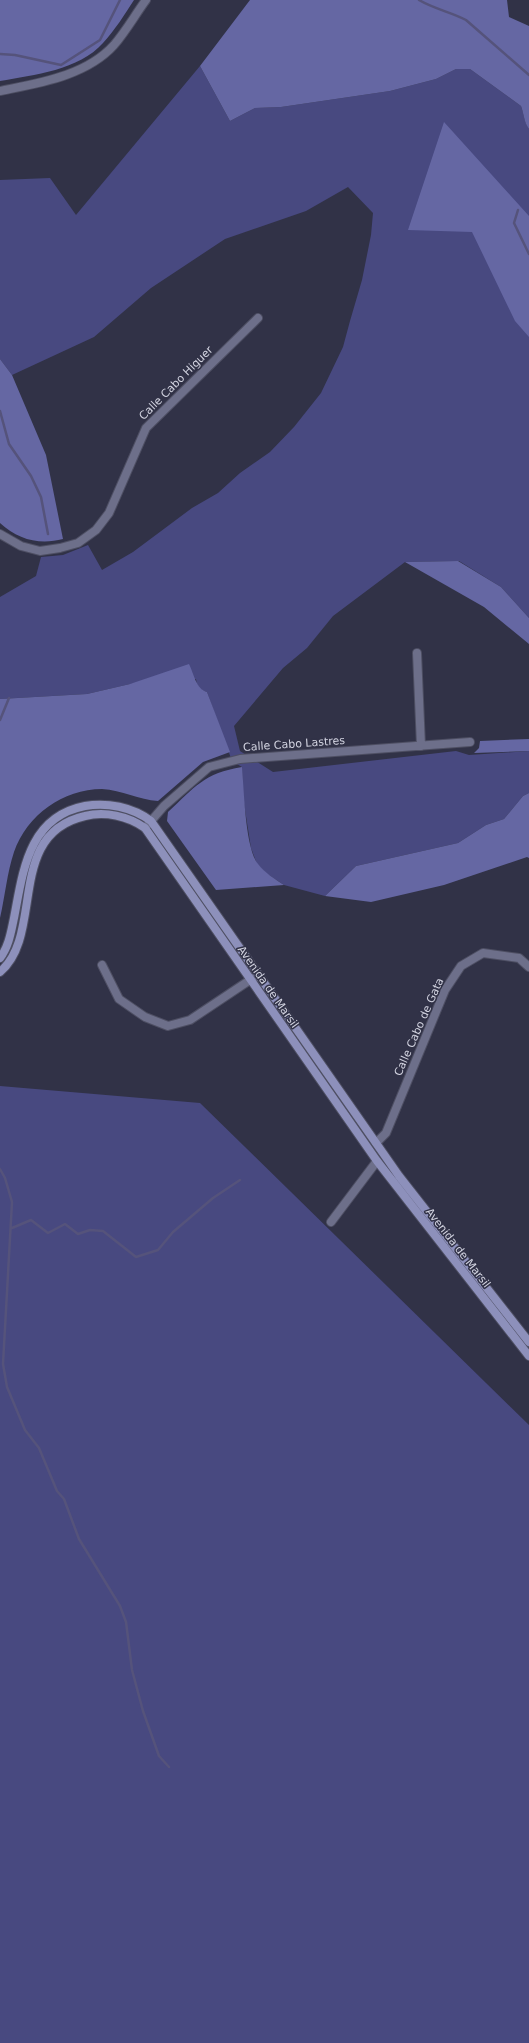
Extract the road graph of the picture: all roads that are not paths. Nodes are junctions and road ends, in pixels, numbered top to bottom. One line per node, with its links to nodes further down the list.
1 (146, 0): 2 (street)
2 (0, 91)
3 (258, 318): 4 (street, Calle Cabo Higuer)
4 (0, 534)
5 (417, 653): 7 (street)
6 (470, 742): 7 (street, Calle Cabo Lastres)
7 (421, 746): 8 (street, Calle Cabo Lastres)
8 (151, 821): 9 (street, Calle Cabo Lastres); 10 (street, Avenida de Marsil); 14 (street, Avenida de Marsil)
9 (145, 828): 13 (street, Avenida de Marsil); 15 (street, Avenida de Marsil)
10 (0, 958)
11 (102, 965): 15 (street)
12 (529, 966): 16 (street, Calle Cabo de Gata)
13 (0, 972)
14 (258, 975): 15 (street); 16 (street, Avenida de Marsil)
15 (250, 980): 17 (street, Avenida de Marsil)
16 (376, 1143): 19 (street, Avenida de Marsil)
17 (377, 1162): 18 (street); 20 (street, Avenida de Marsil)
18 (331, 1222)
19 (529, 1342)
20 (529, 1356)

